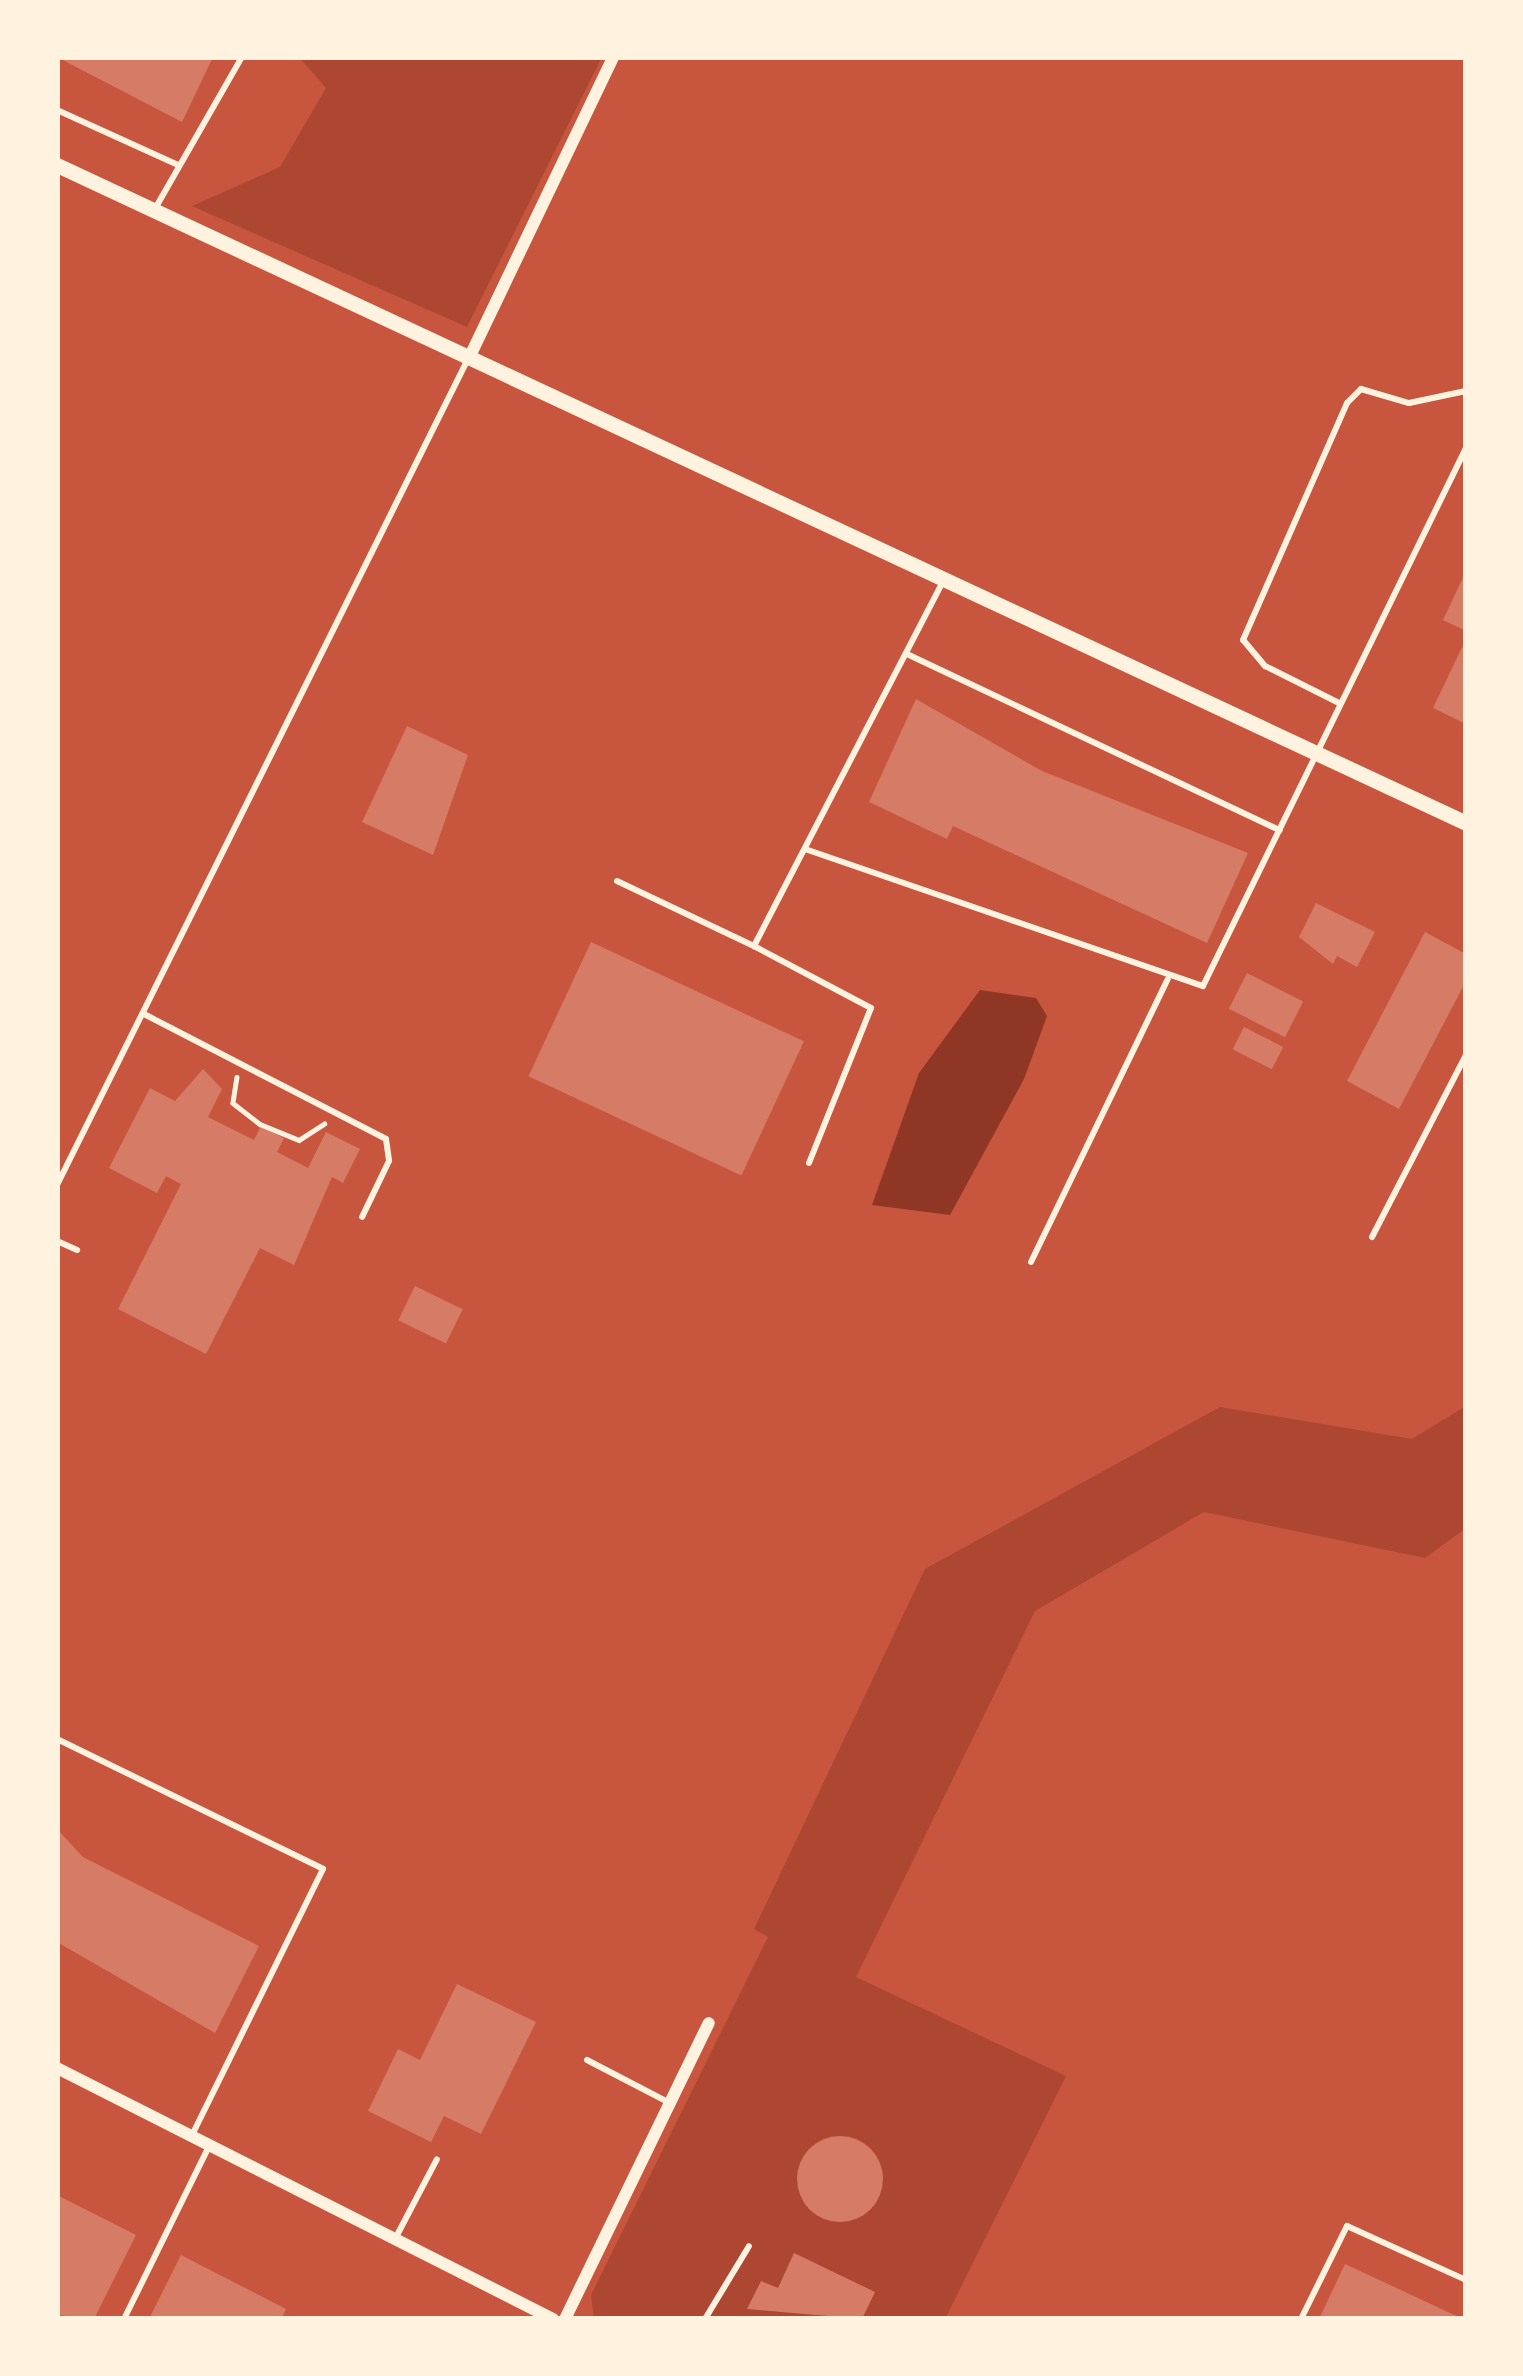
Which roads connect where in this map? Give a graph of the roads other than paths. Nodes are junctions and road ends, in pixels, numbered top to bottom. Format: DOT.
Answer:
graph roads {
  1 [pos="242,57"];
  2 [pos="613,57"];
  3 [pos="57,110"];
  4 [pos="178,165"];
  5 [pos="57,166"];
  6 [pos="155,210"];
  7 [pos="470,356"];
  8 [pos="1466,391"];
  9 [pos="1466,448"];
  10 [pos="944,578"];
  11 [pos="908,655"];
  12 [pos="1339,703"];
  13 [pos="1315,752"];
  14 [pos="1466,823"];
  15 [pos="1280,830"];
  16 [pos="805,849"];
  17 [pos="617,880"];
  18 [pos="754,946"];
  19 [pos="1168,979"];
  20 [pos="144,1014"];
  21 [pos="1466,1055"];
  22 [pos="809,1162"];
  23 [pos="57,1185"];
  24 [pos="362,1217"];
  25 [pos="1372,1238"];
  26 [pos="57,1241"];
  27 [pos="77,1250"];
  28 [pos="1031,1262"];
  29 [pos="57,1739"];
  30 [pos="709,2023"];
  31 [pos="587,2060"];
  32 [pos="57,2068"];
  33 [pos="670,2103"];
  34 [pos="191,2136"];
  35 [pos="210,2145"];
  36 [pos="437,2159"];
  37 [pos="395,2239"];
  38 [pos="749,2246"];
  39 [pos="1466,2280"];
  40 [pos="124,2319"];
  41 [pos="553,2319"];
  42 [pos="565,2319"];
  43 [pos="705,2319"];
  44 [pos="1301,2319"];
  1 -- 4 [label="lane"];
  2 -- 7 [label="street"];
  3 -- 4 [label="lane"];
  4 -- 6 [label="lane"];
  5 -- 6 [label="street"];
  6 -- 7 [label="street"];
  7 -- 10 [label="street"];
  7 -- 20 [label="lane"];
  8 -- 12 [label="lane"];
  9 -- 12 [label="lane"];
  10 -- 11 [label="lane"];
  10 -- 13 [label="street"];
  11 -- 15 [label="lane"];
  11 -- 16 [label="lane"];
  12 -- 13 [label="lane"];
  13 -- 14 [label="street"];
  13 -- 15 [label="lane"];
  15 -- 19 [label="lane"];
  16 -- 18 [label="lane"];
  16 -- 19 [label="lane"];
  17 -- 18 [label="lane"];
  18 -- 22 [label="lane"];
  19 -- 28 [label="lane"];
  20 -- 23 [label="lane"];
  20 -- 24 [label="lane"];
  21 -- 25 [label="lane"];
  26 -- 27 [label="lane"];
  29 -- 34 [label="lane"];
  30 -- 33 [label="street"];
  31 -- 33 [label="lane"];
  32 -- 34 [label="street"];
  33 -- 42 [label="street"];
  34 -- 35 [label="street"];
  35 -- 37 [label="street"];
  35 -- 40 [label="lane"];
  36 -- 37 [label="lane"];
  37 -- 41 [label="street"];
  38 -- 43 [label="lane"];
  39 -- 44 [label="lane"];
}
